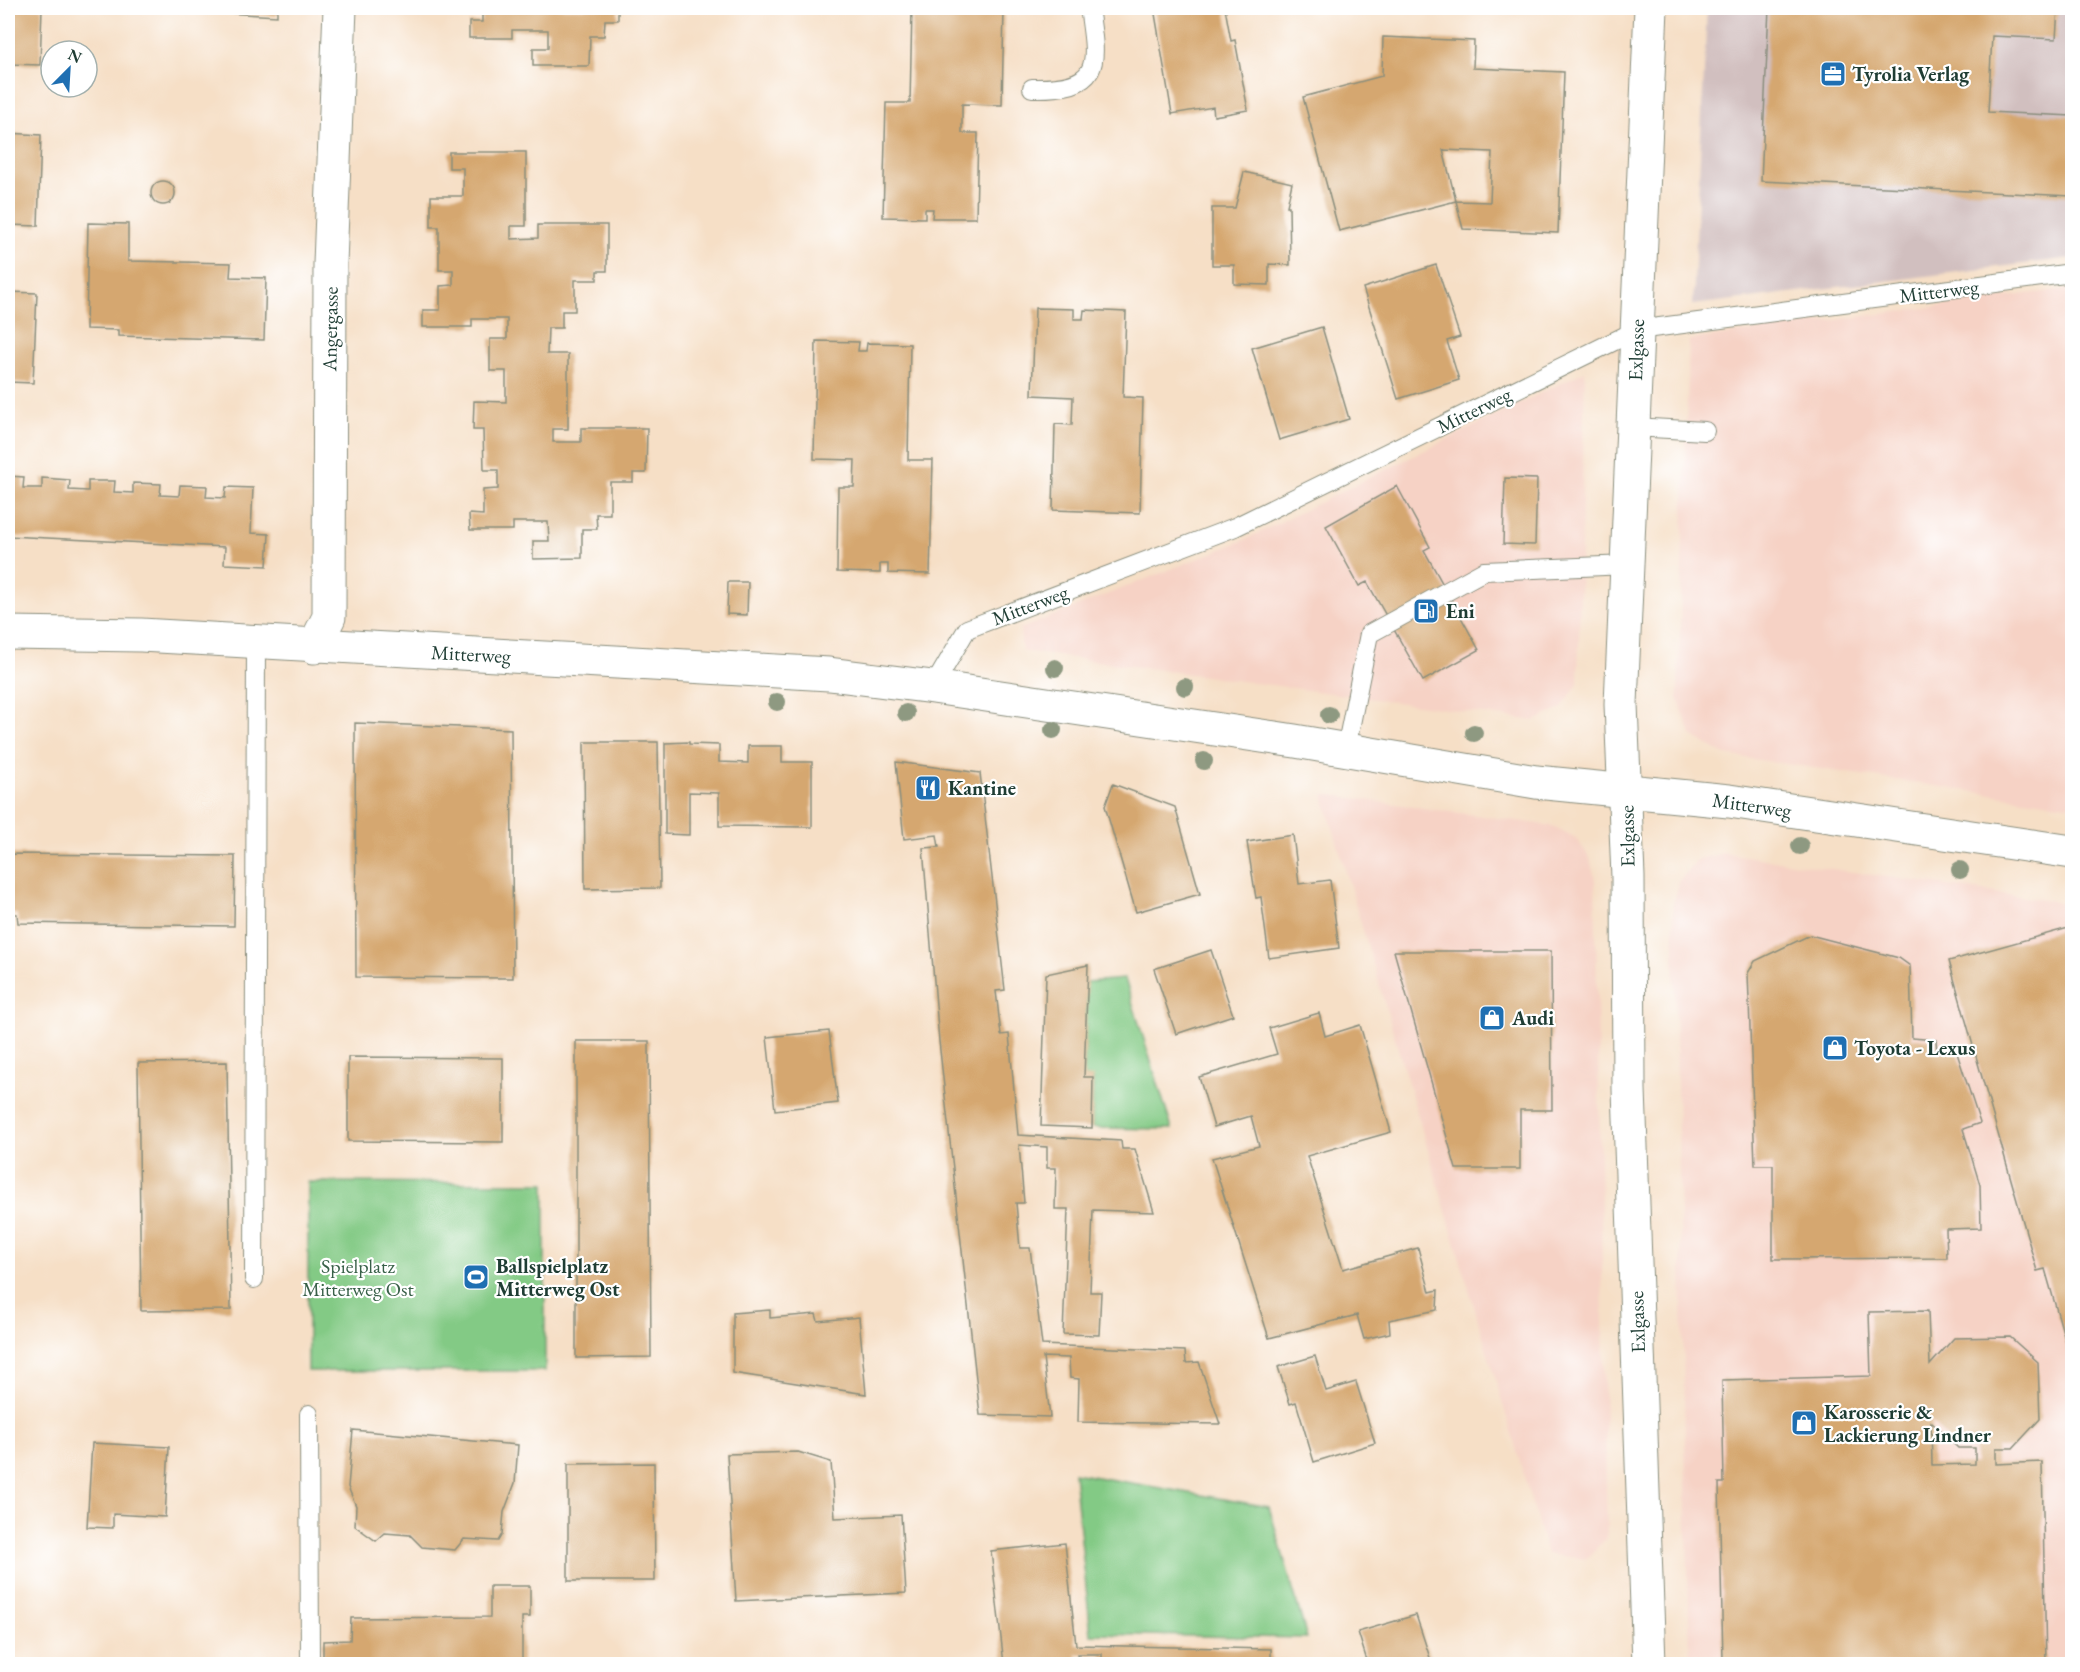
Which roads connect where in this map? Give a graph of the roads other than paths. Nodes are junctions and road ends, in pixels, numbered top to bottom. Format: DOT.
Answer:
graph roads {
  1 [pos="340,8"];
  2 [pos="1089,8"];
  3 [pos="1651,8"];
  4 [pos="1032,88"];
  5 [pos="2073,273"];
  6 [pos="1637,330"];
  7 [pos="1633,427"];
  8 [pos="1705,431"];
  9 [pos="1628,565"];
  10 [pos="8,633"];
  11 [pos="256,642"];
  12 [pos="314,647"];
  13 [pos="933,687"];
  14 [pos="1346,749"];
  15 [pos="1626,790"];
  16 [pos="2073,852"];
  17 [pos="254,1279"];
  18 [pos="309,1414"];
  19 [pos="310,1665"];
  20 [pos="1649,1665"];
  1 -- 12 [label="street, Angergasse"];
  2 -- 4 [label="lane"];
  3 -- 6 [label="street, Exlgasse"];
  5 -- 6 [label="lane, Mitterweg"];
  6 -- 7 [label="street, Exlgasse"];
  6 -- 13 [label="lane, Mitterweg"];
  7 -- 8 [label="lane"];
  7 -- 9 [label="street, Exlgasse"];
  9 -- 14 [label="lane"];
  9 -- 15 [label="street, Exlgasse"];
  10 -- 11 [label="street, Mitterweg"];
  11 -- 12 [label="street, Mitterweg"];
  11 -- 17 [label="lane"];
  12 -- 13 [label="street, Mitterweg"];
  13 -- 14 [label="street, Mitterweg"];
  14 -- 15 [label="street, Mitterweg"];
  15 -- 16 [label="street, Mitterweg"];
  15 -- 20 [label="street, Exlgasse"];
  18 -- 19 [label="lane"];
}
